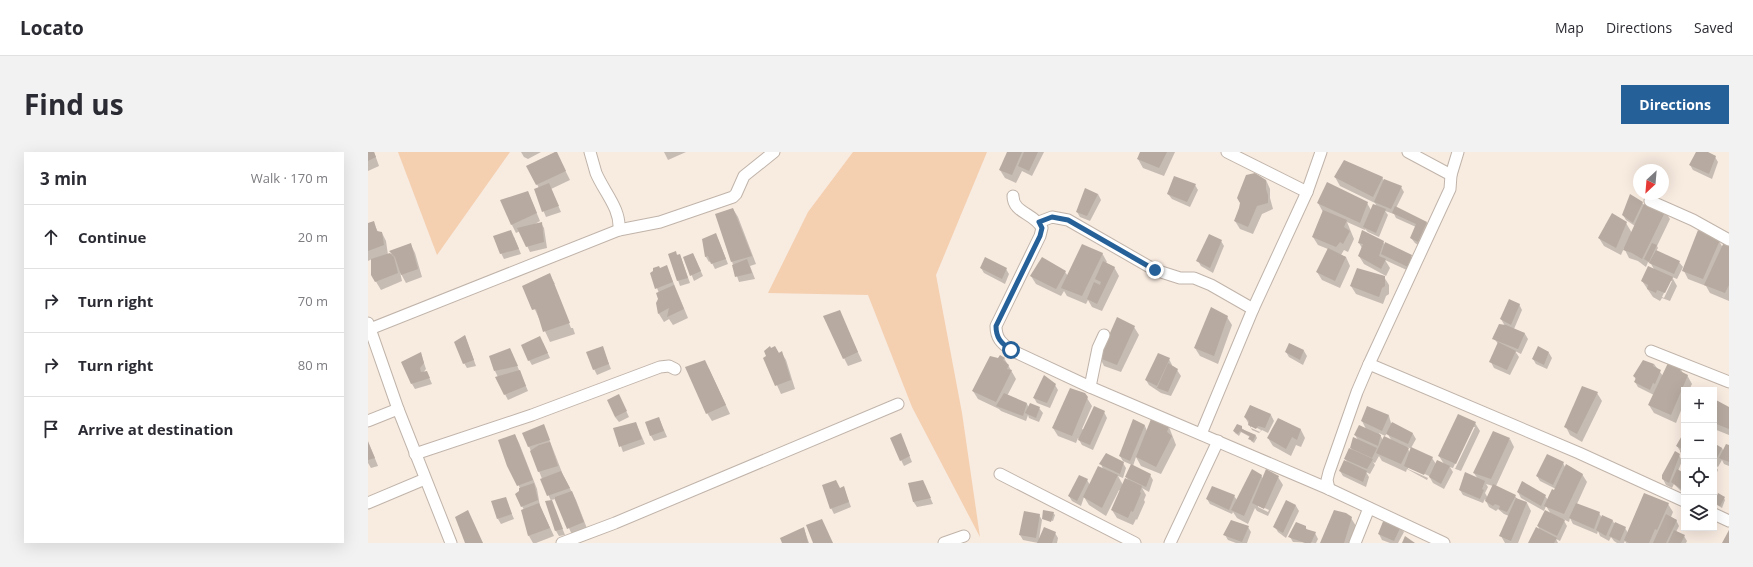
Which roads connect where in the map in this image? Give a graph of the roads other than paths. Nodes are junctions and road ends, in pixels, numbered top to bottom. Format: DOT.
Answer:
graph roads {
  1 [pos="590,152"];
  2 [pos="774,152"];
  3 [pos="1227,152"];
  4 [pos="1322,152"];
  5 [pos="1408,152"];
  6 [pos="1458,152"];
  7 [pos="1451,175"];
  8 [pos="1307,192"];
  9 [pos="1013,196"];
  10 [pos="1650,201"];
  11 [pos="1039,222"];
  12 [pos="619,230"];
  13 [pos="1729,240"];
  14 [pos="1253,309"];
  15 [pos="369,326"];
  16 [pos="1104,335"];
  17 [pos="1651,351"];
  18 [pos="1369,364"];
  19 [pos="674,369"];
  20 [pos="1729,382"];
  21 [pos="1090,387"];
  22 [pos="898,404"];
  23 [pos="398,409"];
  24 [pos="368,421"];
  25 [pos="1201,434"];
  26 [pos="1218,441"];
  27 [pos="415,454"];
  28 [pos="1000,474"];
  29 [pos="425,479"];
  30 [pos="1329,489"];
  31 [pos="1681,500"];
  32 [pos="368,503"];
  33 [pos="1369,508"];
  34 [pos="1717,515"];
  35 [pos="1729,521"];
  36 [pos="964,536"];
  37 [pos="1127,541"];
  38 [pos="450,543"];
  39 [pos="562,543"];
  40 [pos="944,543"];
  41 [pos="1170,543"];
  42 [pos="1355,543"];
  43 [pos="1444,543"];
  1 -- 12 [label="street"];
  2 -- 12 [label="street"];
  3 -- 8 [label="street"];
  4 -- 8 [label="street"];
  5 -- 7 [label="street"];
  6 -- 7 [label="street"];
  7 -- 18 [label="street"];
  8 -- 14 [label="street"];
  9 -- 11 [label="street"];
  10 -- 13 [label="street"];
  11 -- 14 [label="street"];
  11 -- 21 [label="street"];
  12 -- 15 [label="street"];
  14 -- 25 [label="street"];
  15 -- 23 [label="street"];
  16 -- 21 [label="street"];
  17 -- 20 [label="street"];
  18 -- 30 [label="street"];
  18 -- 31 [label="street"];
  19 -- 27 [label="street"];
  21 -- 25 [label="street"];
  22 -- 39 [label="street"];
  23 -- 24 [label="street"];
  23 -- 27 [label="street"];
  25 -- 26 [label="street"];
  26 -- 30 [label="street"];
  26 -- 41 [label="street"];
  27 -- 29 [label="street"];
  28 -- 37 [label="street"];
  29 -- 32 [label="street"];
  29 -- 38 [label="street"];
  30 -- 33 [label="street"];
  33 -- 42 [label="street"];
  33 -- 43 [label="street"];
  34 -- 35 [label="street"];
  36 -- 40 [label="street"];
}
